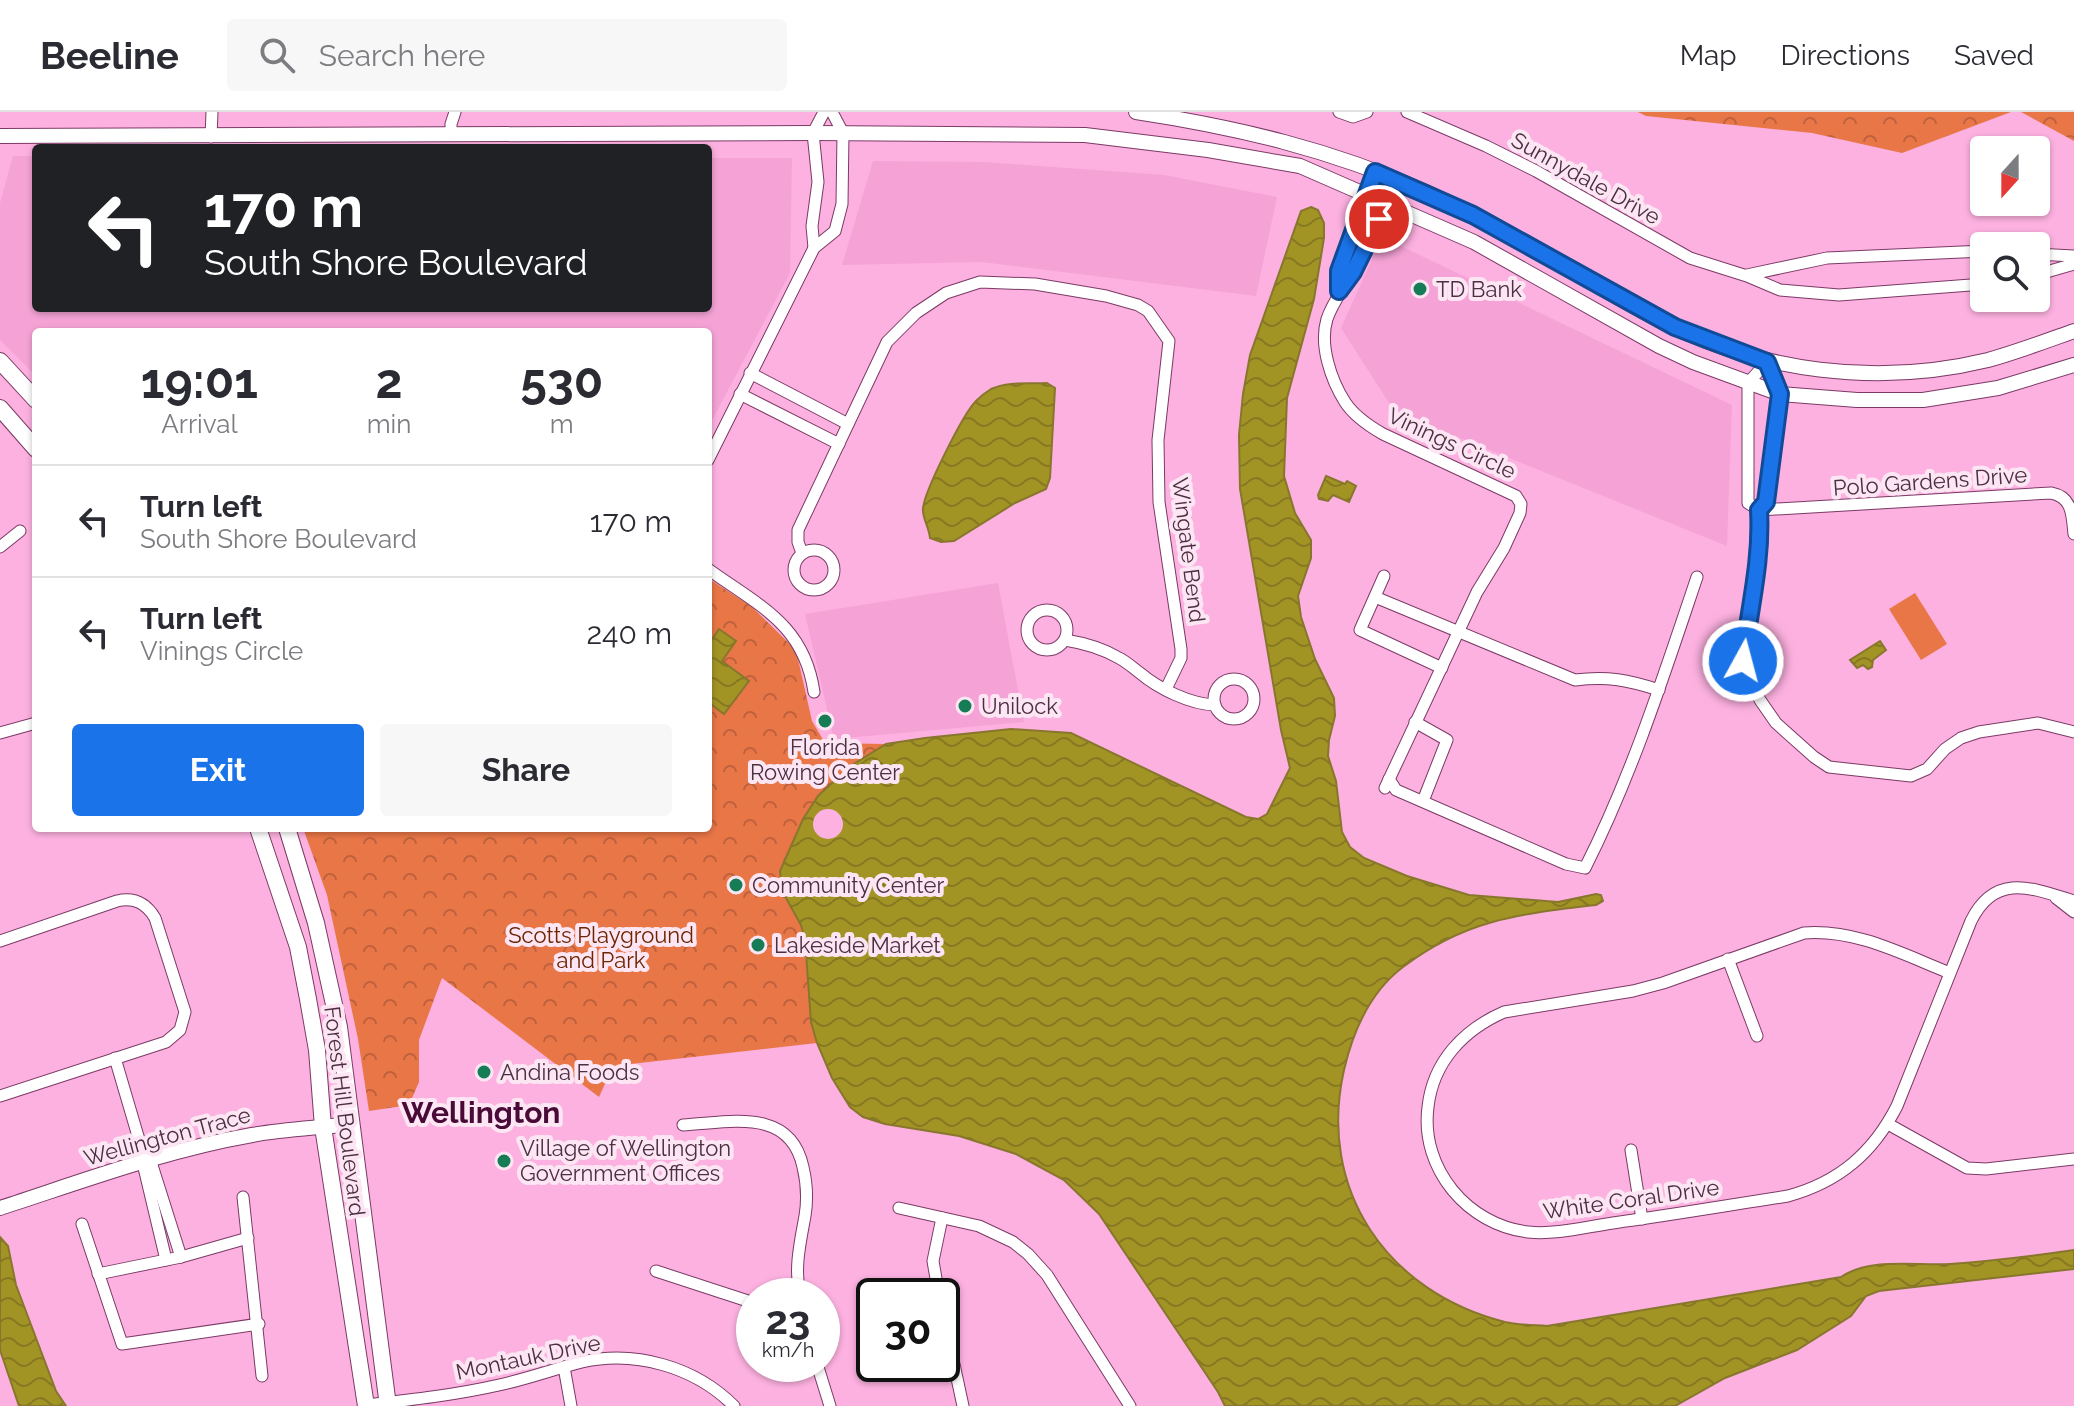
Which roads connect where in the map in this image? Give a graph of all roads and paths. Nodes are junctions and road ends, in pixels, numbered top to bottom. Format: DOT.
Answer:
graph roads {
  1 [pos="212,112"];
  2 [pos="444,112"];
  3 [pos="824,112"];
  4 [pos="832,112"];
  5 [pos="1136,112"];
  6 [pos="1339,112"];
  7 [pos="1367,112"];
  8 [pos="1407,112"];
  9 [pos="452,124"];
  10 [pos="813,133"];
  11 [pos="843,133"];
  12 [pos="0,136"];
  13 [pos="211,137"];
  14 [pos="1375,172"];
  15 [pos="1394,179"];
  16 [pos="1368,195"];
  17 [pos="1386,203"];
  18 [pos="814,248"];
  19 [pos="1970,252"];
  20 [pos="2050,255"];
  21 [pos="2074,256"];
  22 [pos="2074,264"];
  23 [pos="2050,271"];
  24 [pos="1747,276"];
  25 [pos="1970,285"];
  26 [pos="1339,291"];
  27 [pos="2074,331"];
  28 [pos="0,361"];
  29 [pos="1767,362"];
  30 [pos="2074,365"];
  31 [pos="750,373"];
  32 [pos="1748,383"];
  33 [pos="740,394"];
  34 [pos="1780,394"];
  35 [pos="32,396"];
  36 [pos="815,407"];
  37 [pos="0,408"];
  38 [pos="848,424"];
  39 [pos="806,428"];
  40 [pos="32,444"];
  41 [pos="839,444"];
  42 [pos="712,452"];
  43 [pos="1759,510"];
  44 [pos="20,531"];
  45 [pos="2074,534"];
  46 [pos="0,547"];
  47 [pos="802,553"];
  48 [pos="712,572"];
  49 [pos="1384,576"];
  50 [pos="1697,577"];
  51 [pos="1375,597"];
  52 [pos="1459,632"];
  53 [pos="1065,640"];
  54 [pos="1442,668"];
  55 [pos="1166,689"];
  56 [pos="1659,690"];
  57 [pos="814,692"];
  58 [pos="1215,705"];
  59 [pos="1415,722"];
  60 [pos="32,724"];
  61 [pos="2074,732"];
  62 [pos="0,733"];
  63 [pos="1423,801"];
  64 [pos="259,832"];
  65 [pos="288,832"];
  66 [pos="2049,893"];
  67 [pos="2074,901"];
  68 [pos="2074,912"];
  69 [pos="0,941"];
  70 [pos="1728,959"];
  71 [pos="1950,973"];
  72 [pos="1757,1036"];
  73 [pos="115,1058"];
  74 [pos="0,1096"];
  75 [pos="350,1124"];
  76 [pos="1888,1124"];
  77 [pos="683,1125"];
  78 [pos="323,1127"];
  79 [pos="1631,1150"];
  80 [pos="2074,1159"];
  81 [pos="146,1161"];
  82 [pos="243,1197"];
  83 [pos="0,1208"];
  84 [pos="899,1208"];
  85 [pos="942,1218"];
  86 [pos="1642,1219"];
  87 [pos="82,1224"];
  88 [pos="248,1238"];
  89 [pos="181,1257"];
  90 [pos="166,1260"];
  91 [pos="656,1271"];
  92 [pos="98,1274"];
  93 [pos="796,1278"];
  94 [pos="936,1278"];
  95 [pos="736,1297"];
  96 [pos="259,1324"];
  97 [pos="564,1367"];
  98 [pos="262,1376"];
  99 [pos="823,1382"];
  100 [pos="958,1382"];
  101 [pos="388,1404"];
  102 [pos="366,1406"];
  103 [pos="571,1406"];
  104 [pos="734,1406"];
  105 [pos="830,1406"];
  106 [pos="963,1406"];
  107 [pos="1130,1406"];
  1 -- 13 [label="street"];
  2 -- 9 [label="street"];
  3 -- 10 [label="street"];
  4 -- 11 [label="street"];
  5 -- 14 [label="street"];
  6 -- 7 [label="street"];
  8 -- 24 [label="street, Sunnydale Drive"];
  9 -- 10 [label="street"];
  9 -- 13 [label="street"];
  10 -- 11 [label="street"];
  10 -- 18 [label="street"];
  11 -- 16 [label="street"];
  11 -- 18 [label="street"];
  12 -- 13 [label="street"];
  14 -- 15 [label="street"];
  14 -- 16 [label="street, Vinings Circle"];
  15 -- 17 [label="street, Vinings Circle"];
  15 -- 29 [label="street"];
  16 -- 17 [label="street"];
  16 -- 26 [label="street, Vinings Circle"];
  17 -- 26 [label="street, Vinings Circle"];
  17 -- 32 [label="street"];
  18 -- 31 [label="street"];
  19 -- 24 [label="street"];
  20 -- 21 [label="street"];
  22 -- 23 [label="street"];
  24 -- 25 [label="street, Sunnydale Drive"];
  26 -- 52 [label="street, Vinings Circle"];
  27 -- 29 [label="street"];
  28 -- 35 [label="main road"];
  29 -- 32 [label="street"];
  29 -- 34 [label="street"];
  30 -- 34 [label="street"];
  31 -- 33 [label="street"];
  31 -- 36 [label="street"];
  32 -- 34 [label="street"];
  32 -- 43 [label="street"];
  33 -- 39 [label="street"];
  33 -- 42 [label="street"];
  34 -- 43 [label="street"];
  36 -- 38 [label="street"];
  36 -- 39 [label="street"];
  37 -- 40 [label="main road"];
  38 -- 41 [label="street, Wingate Bend"];
  38 -- 55 [label="street, Wingate Bend"];
  39 -- 41 [label="street"];
  41 -- 47 [label="street, Wingate Bend"];
  43 -- 45 [label="street, Polo Gardens Drive"];
  43 -- 61 [label="street"];
  44 -- 46 [label="street"];
  48 -- 57 [label="street"];
  49 -- 51 [label="street"];
  50 -- 56 [label="street, Vinings Circle"];
  51 -- 52 [label="street"];
  51 -- 54 [label="street"];
  52 -- 54 [label="street, Vinings Circle"];
  52 -- 56 [label="street"];
  53 -- 55 [label="street"];
  54 -- 59 [label="street, Vinings Circle"];
  55 -- 58 [label="street"];
  56 -- 63 [label="street, Vinings Circle"];
  59 -- 63 [label="street"];
  59 -- 63 [label="street, Vinings Circle"];
  60 -- 62 [label="street"];
  64 -- 78 [label="main road, Forest Hill Boulevard"];
  65 -- 75 [label="main road, Forest Hill Boulevard"];
  66 -- 67 [label="street, White Coral Drive"];
  66 -- 68 [label="street, White Coral Drive"];
  66 -- 71 [label="street, White Coral Drive"];
  69 -- 73 [label="street"];
  70 -- 71 [label="street, White Coral Drive"];
  70 -- 72 [label="street"];
  70 -- 86 [label="street, White Coral Drive"];
  71 -- 76 [label="street, White Coral Drive"];
  73 -- 74 [label="street"];
  73 -- 81 [label="street"];
  75 -- 78 [label="street, Wellington Trace"];
  75 -- 101 [label="main road, Forest Hill Boulevard"];
  76 -- 80 [label="street"];
  76 -- 86 [label="street, White Coral Drive"];
  77 -- 93 [label="street"];
  78 -- 81 [label="street, Wellington Trace"];
  78 -- 102 [label="main road, Forest Hill Boulevard"];
  79 -- 86 [label="street"];
  81 -- 83 [label="street, Wellington Trace"];
  81 -- 89 [label="street"];
  81 -- 90 [label="street"];
  82 -- 88 [label="street"];
  84 -- 85 [label="street"];
  85 -- 94 [label="street"];
  85 -- 107 [label="street"];
  87 -- 92 [label="street"];
  88 -- 89 [label="street"];
  88 -- 96 [label="street"];
  89 -- 90 [label="street"];
  90 -- 92 [label="street"];
  91 -- 95 [label="street"];
  92 -- 96 [label="street"];
  96 -- 98 [label="street"];
  97 -- 101 [label="street, Montauk Drive"];
  97 -- 103 [label="street"];
  97 -- 104 [label="street, Montauk Drive"];
  99 -- 105 [label="street"];
  100 -- 106 [label="street"];
  101 -- 102 [label="street, Montauk Drive"];
}
